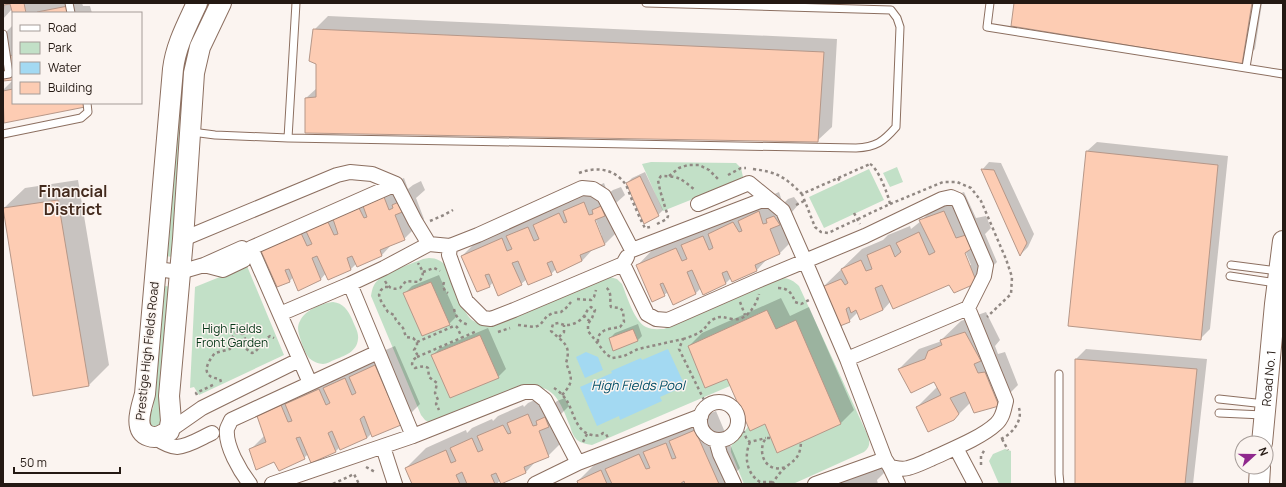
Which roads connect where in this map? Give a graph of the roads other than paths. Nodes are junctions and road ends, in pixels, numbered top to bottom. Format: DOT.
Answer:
graph roads {
  1 [pos="197,3"];
  2 [pos="221,3"];
  3 [pos="296,3"];
  4 [pos="646,3"];
  5 [pos="990,3"];
  6 [pos="1257,3"];
  7 [pos="3,34"];
  8 [pos="1246,67"];
  9 [pos="6,74"];
  10 [pos="1283,74"];
  11 [pos="87,104"];
  12 [pos="190,132"];
  13 [pos="3,134"];
  14 [pos="288,138"];
  15 [pos="396,184"];
  16 [pos="770,201"];
  17 [pos="698,204"];
  18 [pos="183,239"];
  19 [pos="1283,241"];
  20 [pos="429,244"];
  21 [pos="450,246"];
  22 [pos="632,250"];
  23 [pos="243,254"];
  24 [pos="805,261"];
  25 [pos="623,264"];
  26 [pos="1231,265"];
  27 [pos="156,269"];
  28 [pos="180,272"];
  29 [pos="1230,276"];
  30 [pos="1278,277"];
  31 [pos="350,284"];
  32 [pos="968,308"];
  33 [pos="280,314"];
  34 [pos="378,352"];
  35 [pos="846,359"];
  36 [pos="299,360"];
  37 [pos="1059,374"];
  38 [pos="310,383"];
  39 [pos="1219,400"];
  40 [pos="1266,410"];
  41 [pos="704,411"];
  42 [pos="1219,413"];
  43 [pos="212,433"];
  44 [pos="161,434"];
  45 [pos="1263,435"];
  46 [pos="414,436"];
  47 [pos="716,440"];
  48 [pos="383,447"];
  49 [pos="956,448"];
  50 [pos="578,463"];
  51 [pos="887,463"];
  52 [pos="250,484"];
  53 [pos="272,484"];
  54 [pos="395,484"];
  55 [pos="535,484"];
  56 [pos="734,484"];
  57 [pos="815,484"];
  58 [pos="898,484"];
  59 [pos="975,484"];
  60 [pos="1060,484"];
  1 -- 27 [label="street, Prestige High Fields Road"];
  2 -- 12 [label="street, Prestige High Fields Road"];
  3 -- 14 [label="lane"];
  4 -- 14 [label="lane"];
  5 -- 8 [label="lane"];
  6 -- 8 [label="lane"];
  7 -- 9 [label="lane"];
  8 -- 10 [label="lane"];
  11 -- 13 [label="lane"];
  12 -- 14 [label="lane"];
  12 -- 18 [label="street, Prestige High Fields Road"];
  15 -- 18 [label="street"];
  15 -- 20 [label="street"];
  15 -- 33 [label="street"];
  16 -- 17 [label="street"];
  16 -- 22 [label="street"];
  16 -- 24 [label="street"];
  18 -- 28 [label="street, Prestige High Fields Road"];
  19 -- 30 [label="street, Road No. 1"];
  20 -- 21 [label="street"];
  20 -- 31 [label="street"];
  21 -- 22 [label="street"];
  21 -- 25 [label="street"];
  22 -- 25 [label="street"];
  23 -- 28 [label="street"];
  24 -- 25 [label="street"];
  24 -- 32 [label="street"];
  24 -- 35 [label="street"];
  26 -- 30 [label="lane"];
  27 -- 28 [label="street"];
  27 -- 44 [label="street, Prestige High Fields Road"];
  28 -- 44 [label="street, Prestige High Fields Road"];
  29 -- 30 [label="lane"];
  30 -- 40 [label="street, Road No. 1"];
  31 -- 33 [label="street"];
  31 -- 34 [label="street"];
  32 -- 35 [label="street"];
  32 -- 49 [label="street"];
  33 -- 36 [label="street"];
  34 -- 38 [label="street"];
  34 -- 46 [label="street"];
  35 -- 51 [label="street"];
  36 -- 38 [label="street"];
  36 -- 44 [label="street"];
  37 -- 60 [label="lane"];
  38 -- 52 [label="street"];
  39 -- 40 [label="lane"];
  40 -- 42 [label="lane"];
  40 -- 45 [label="street, Road No. 1"];
  41 -- 47 [label="street"];
  41 -- 47 [label="street"];
  41 -- 50 [label="street"];
  43 -- 44 [label="street"];
  46 -- 48 [label="street"];
  46 -- 50 [label="street"];
  47 -- 56 [label="street"];
  48 -- 53 [label="street"];
  48 -- 54 [label="street"];
  49 -- 51 [label="street"];
  49 -- 59 [label="street"];
  50 -- 55 [label="street"];
  51 -- 57 [label="street"];
  51 -- 58 [label="street"];
}
